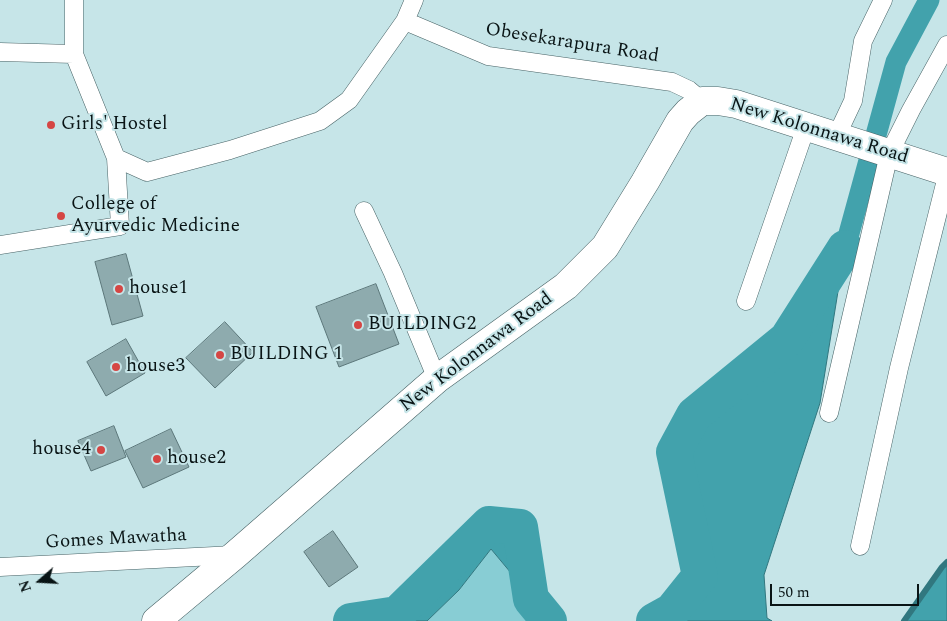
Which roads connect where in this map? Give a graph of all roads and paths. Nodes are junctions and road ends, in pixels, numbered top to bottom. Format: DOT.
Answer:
graph roads {
  1 [pos="74,0"];
  2 [pos="414,0"];
  3 [pos="883,0"];
  4 [pos="405,21"];
  5 [pos="947,45"];
  6 [pos="0,52"];
  7 [pos="74,54"];
  8 [pos="702,101"];
  9 [pos="806,127"];
  10 [pos="839,138"];
  11 [pos="885,152"];
  12 [pos="116,158"];
  13 [pos="947,174"];
  14 [pos="364,211"];
  15 [pos="0,245"];
  16 [pos="746,301"];
  17 [pos="436,379"];
  18 [pos="829,413"];
  19 [pos="860,546"];
  20 [pos="235,555"];
  21 [pos="0,567"];
  22 [pos="156,621"];
  1 -- 7 [label="street"];
  2 -- 4 [label="street"];
  3 -- 10 [label="street"];
  4 -- 8 [label="street, Obesekarapura Road"];
  4 -- 12 [label="street"];
  5 -- 11 [label="street"];
  6 -- 7 [label="street"];
  7 -- 12 [label="street"];
  8 -- 9 [label="main road, New Kolonnawa Road"];
  8 -- 17 [label="main road, New Kolonnawa Road"];
  9 -- 10 [label="main road, New Kolonnawa Road"];
  9 -- 16 [label="street"];
  10 -- 11 [label="main road, New Kolonnawa Road"];
  11 -- 13 [label="main road, New Kolonnawa Road"];
  11 -- 18 [label="street"];
  12 -- 15 [label="street"];
  13 -- 19 [label="street"];
  14 -- 17 [label="street"];
  17 -- 20 [label="main road, New Kolonnawa Road"];
  20 -- 21 [label="street, Gomes Mawatha"];
  20 -- 22 [label="main road, New Kolonnawa Road"];
}
